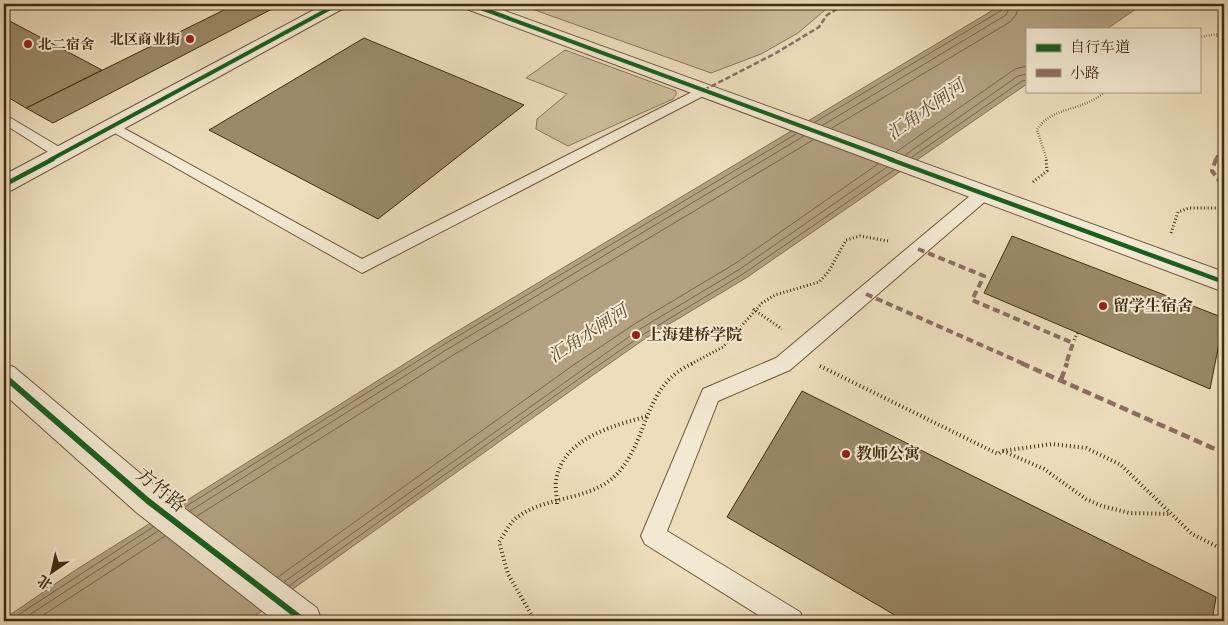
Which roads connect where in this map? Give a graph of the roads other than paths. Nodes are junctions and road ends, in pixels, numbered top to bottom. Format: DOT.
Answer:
graph roads {
  1 [pos="338,4"];
  2 [pos="470,4"];
  3 [pos="704,90"];
  4 [pos="4,118"];
  5 [pos="111,127"];
  6 [pos="61,154"];
  7 [pos="4,185"];
  8 [pos="983,194"];
  9 [pos="1224,282"];
  10 [pos="4,376"];
  11 [pos="304,621"];
  12 [pos="792,621"];
  1 -- 5 [label="street"];
  2 -- 3 [label="street"];
  3 -- 5 [label="lane"];
  3 -- 8 [label="street"];
  4 -- 6 [label="lane"];
  5 -- 6 [label="street"];
  6 -- 7 [label="street"];
  8 -- 9 [label="street"];
  8 -- 12 [label="lane"];
  10 -- 11 [label="street, 方竹路"];
}
